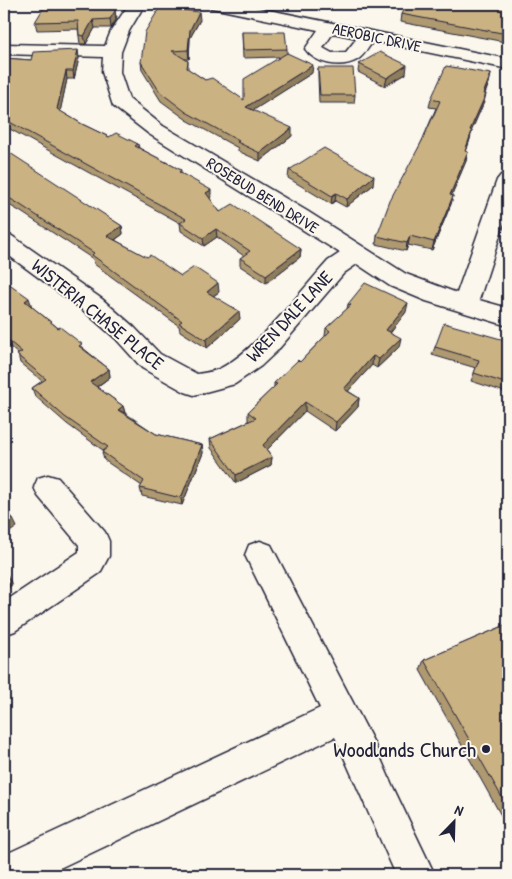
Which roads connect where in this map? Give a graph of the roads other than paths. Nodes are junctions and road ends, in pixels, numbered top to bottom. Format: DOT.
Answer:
graph roads {
  1 [pos="137,4"];
  2 [pos="217,4"];
  3 [pos="330,27"];
  4 [pos="369,35"];
  5 [pos="4,49"];
  6 [pos="112,52"];
  7 [pos="508,64"];
  8 [pos="508,180"];
  9 [pos="4,241"];
  10 [pos="355,254"];
  11 [pos="464,305"];
  12 [pos="508,317"];
  13 [pos="194,385"];
  14 [pos="48,487"];
  15 [pos="260,554"];
  16 [pos="4,620"];
  17 [pos="342,716"];
  18 [pos="4,875"];
  19 [pos="416,875"];
  1 -- 6 [label="street, ROSEBUD BEND DRIVE"];
  2 -- 3 [label="street, AEROBIC DRIVE"];
  3 -- 4 [label="street, AEROBIC DRIVE"];
  3 -- 4 [label="street"];
  4 -- 7 [label="street, AEROBIC DRIVE"];
  5 -- 6 [label="street"];
  6 -- 10 [label="street, ROSEBUD BEND DRIVE"];
  8 -- 11 [label="street"];
  9 -- 13 [label="street, WISTERIA CHASE PLACE"];
  10 -- 11 [label="street, ROSEBUD BEND DRIVE"];
  10 -- 13 [label="street, WREN DALE LANE"];
  11 -- 12 [label="street, ROSEBUD BEND DRIVE"];
  14 -- 16 [label="street"];
  15 -- 17 [label="street"];
  17 -- 18 [label="street"];
  17 -- 19 [label="street"];
}
